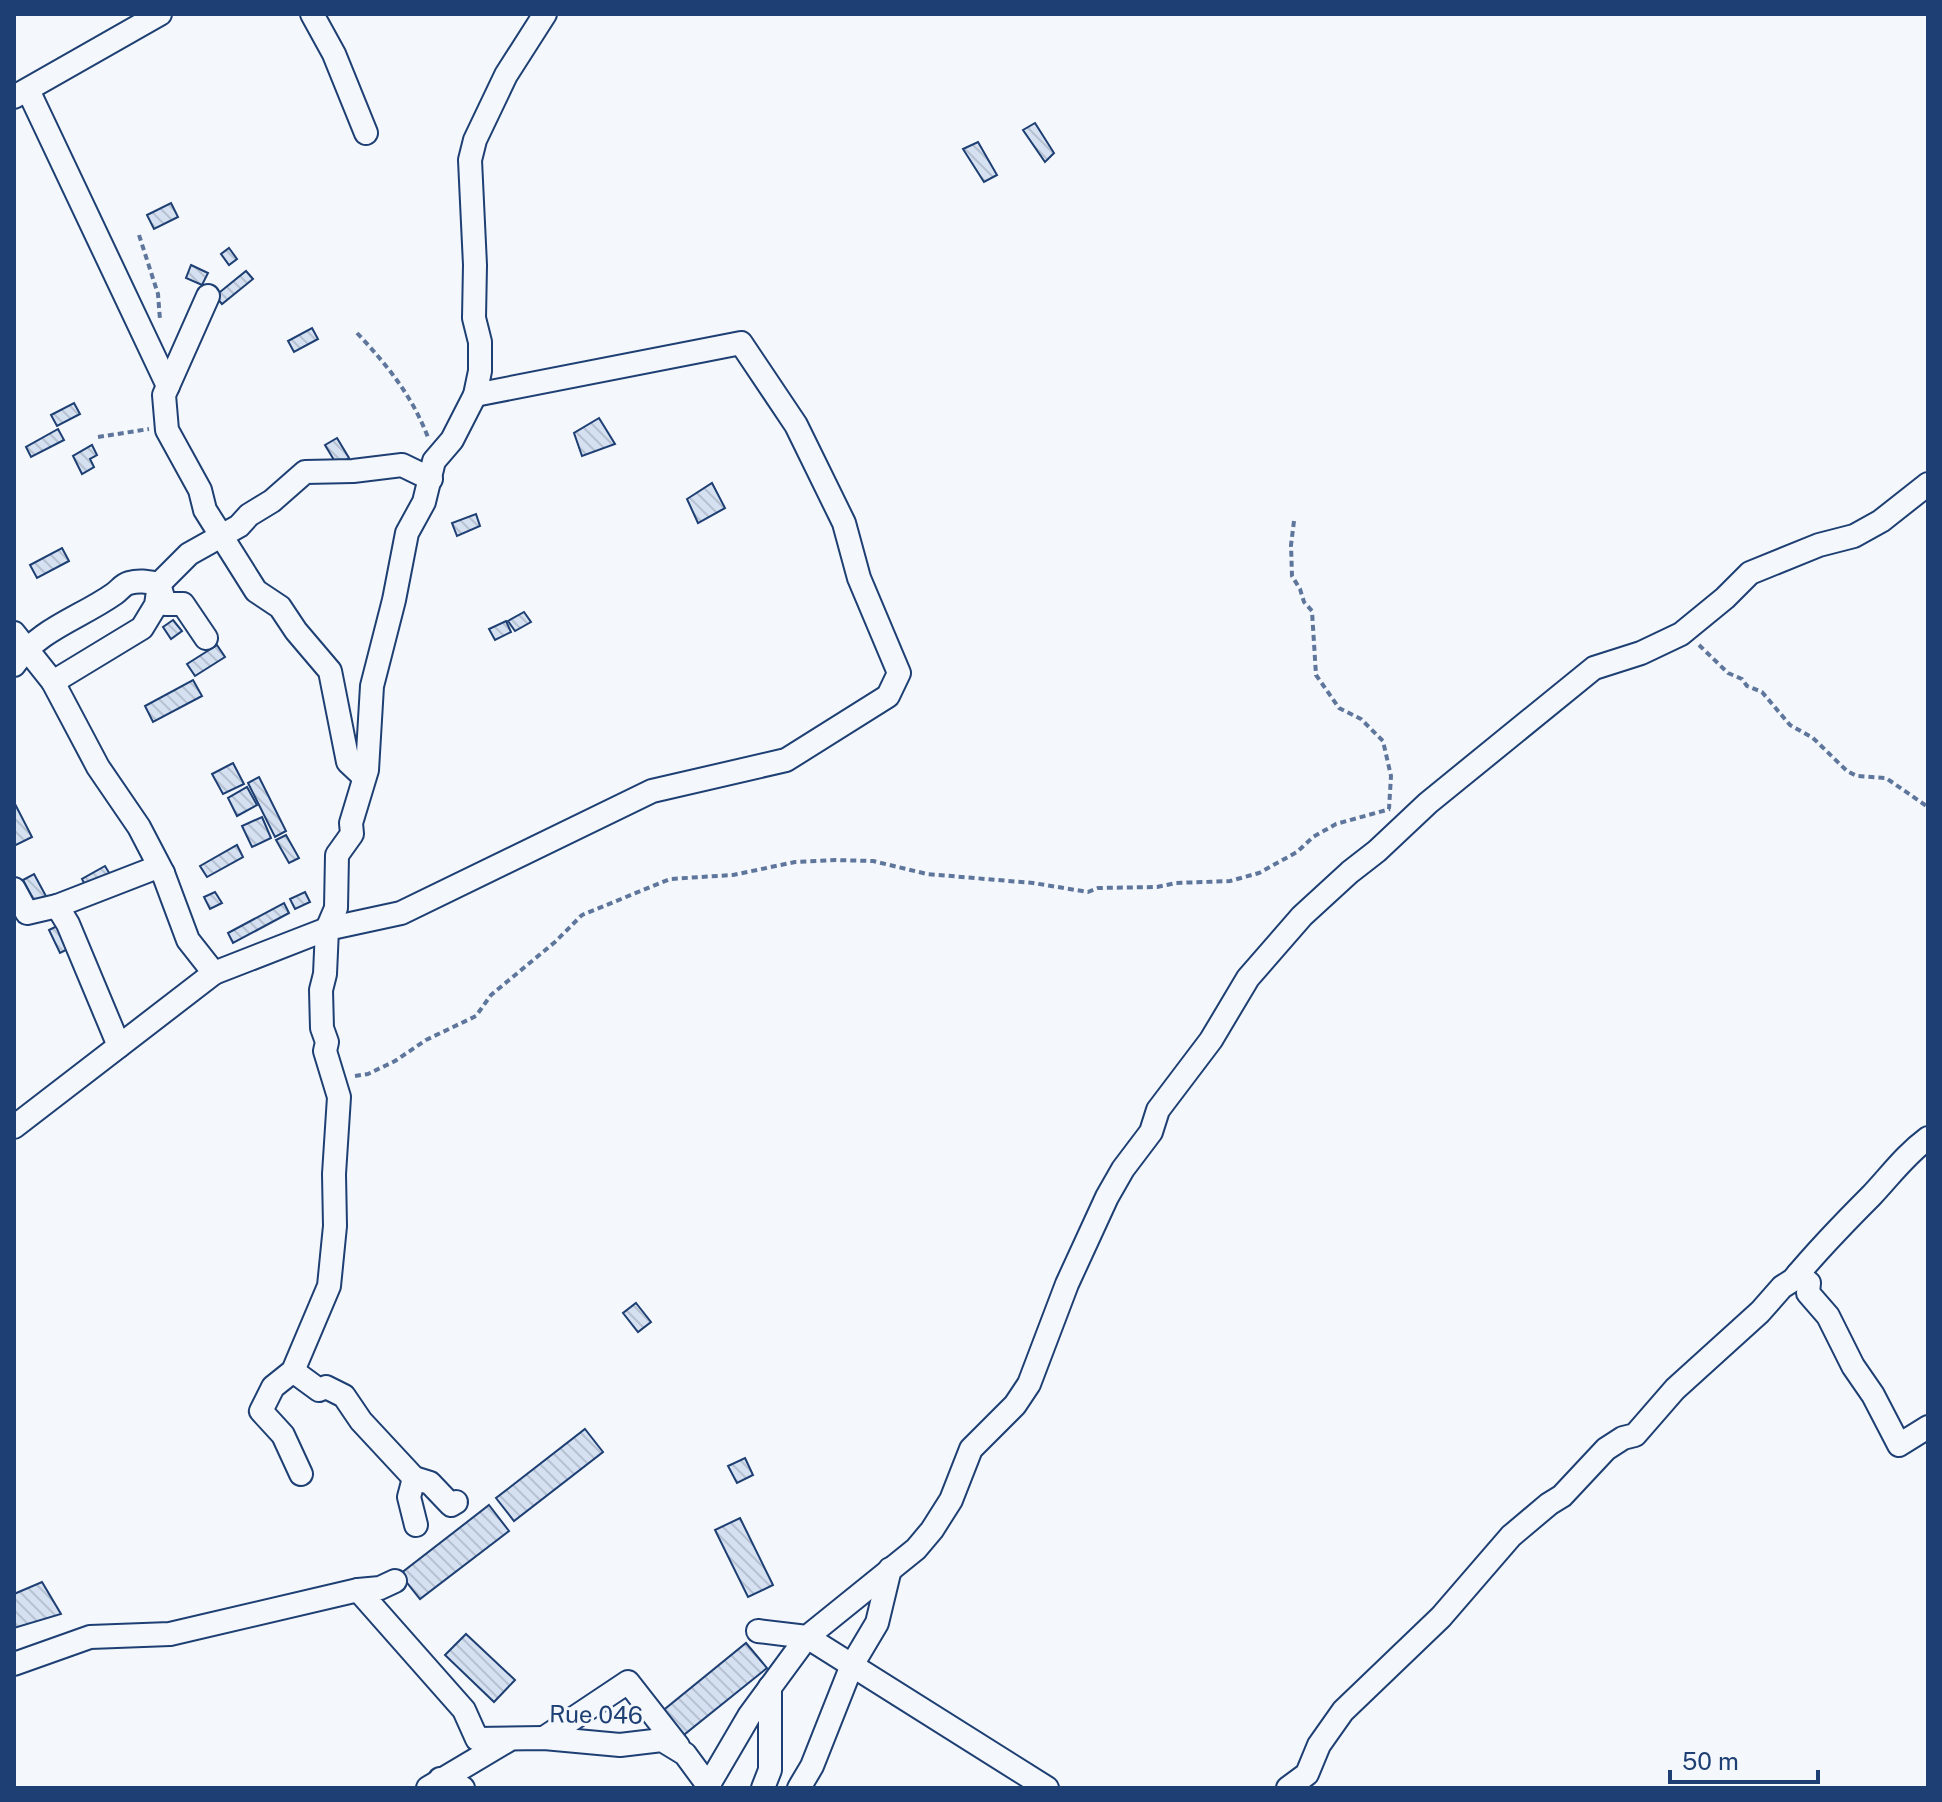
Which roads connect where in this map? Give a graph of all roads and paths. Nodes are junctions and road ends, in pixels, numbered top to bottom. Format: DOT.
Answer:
graph roads {
  1 [pos="160,14"];
  2 [pos="312,14"];
  3 [pos="545,14"];
  4 [pos="21,93"];
  5 [pos="366,133"];
  6 [pos="208,296"];
  7 [pos="357,333"];
  8 [pos="168,386"];
  9 [pos="475,395"];
  10 [pos="167,430"];
  11 [pos="98,437"];
  12 [pos="433,470"];
  13 [pos="1928,484"];
  14 [pos="1294,521"];
  15 [pos="212,542"];
  16 [pos="159,584"];
  17 [pos="1681,634"];
  18 [pos="206,638"];
  19 [pos="21,655"];
  20 [pos="53,682"];
  21 [pos="364,777"];
  22 [pos="1428,803"];
  23 [pos="1928,807"];
  24 [pos="1389,809"];
  25 [pos="163,873"];
  26 [pos="14,889"];
  27 [pos="57,906"];
  28 [pos="327,929"];
  29 [pos="214,973"];
  30 [pos="119,1046"];
  31 [pos="336,1082"];
  32 [pos="14,1127"];
  33 [pos="1928,1138"];
  34 [pos="1798,1274"];
  35 [pos="293,1371"];
  36 [pos="1928,1427"];
  37 [pos="301,1474"];
  38 [pos="414,1478"];
  39 [pos="456,1502"];
  40 [pos="416,1525"];
  41 [pos="890,1569"];
  42 [pos="758,1631"];
  43 [pos="807,1637"];
  44 [pos="14,1664"];
  45 [pos="852,1665"];
  46 [pos="770,1687"];
  47 [pos="544,1738"];
  48 [pos="508,1740"];
  49 [pos="685,1754"];
  50 [pos="1311,1781"];
  51 [pos="434,1784"];
  52 [pos="709,1787"];
  53 [pos="463,1788"];
  54 [pos="763,1788"];
  55 [pos="799,1788"];
  56 [pos="1047,1788"];
  57 [pos="1288,1788"];
  1 -- 4 [label="street"];
  2 -- 5 [label="street"];
  3 -- 9 [label="street"];
  4 -- 8 [label="street"];
  6 -- 8 [label="street"];
  7 -- 12 [label="path"];
  8 -- 10 [label="street"];
  9 -- 12 [label="street"];
  9 -- 28 [label="street"];
  10 -- 11 [label="path"];
  10 -- 15 [label="street"];
  12 -- 15 [label="street"];
  12 -- 21 [label="street"];
  13 -- 17 [label="street"];
  14 -- 24 [label="path"];
  15 -- 16 [label="street"];
  15 -- 21 [label="street"];
  16 -- 18 [label="street"];
  16 -- 19 [label="street"];
  16 -- 20 [label="street"];
  17 -- 22 [label="street"];
  17 -- 23 [label="path"];
  19 -- 20 [label="street"];
  20 -- 25 [label="street"];
  21 -- 28 [label="street"];
  22 -- 24 [label="path"];
  22 -- 41 [label="street"];
  24 -- 31 [label="path"];
  25 -- 27 [label="street"];
  25 -- 29 [label="street"];
  26 -- 27 [label="street"];
  27 -- 30 [label="street"];
  28 -- 29 [label="street"];
  28 -- 31 [label="street"];
  29 -- 30 [label="street"];
  30 -- 32 [label="street"];
  31 -- 35 [label="street"];
  33 -- 34 [label="street"];
  34 -- 36 [label="street"];
  34 -- 50 [label="street"];
  35 -- 37 [label="street"];
  35 -- 38 [label="street"];
  38 -- 39 [label="street"];
  38 -- 40 [label="street"];
  41 -- 43 [label="street"];
  41 -- 45 [label="street"];
  42 -- 43 [label="street"];
  43 -- 45 [label="street"];
  43 -- 46 [label="street"];
  44 -- 48 [label="street"];
  45 -- 55 [label="street"];
  45 -- 56 [label="street"];
  46 -- 52 [label="street"];
  46 -- 54 [label="street"];
  47 -- 48 [label="street, Rue 046"];
  47 -- 49 [label="street, Rue 046"];
  47 -- 49 [label="street"];
  48 -- 51 [label="street"];
  49 -- 52 [label="street"];
  50 -- 57 [label="street"];
  51 -- 53 [label="street"];
}
